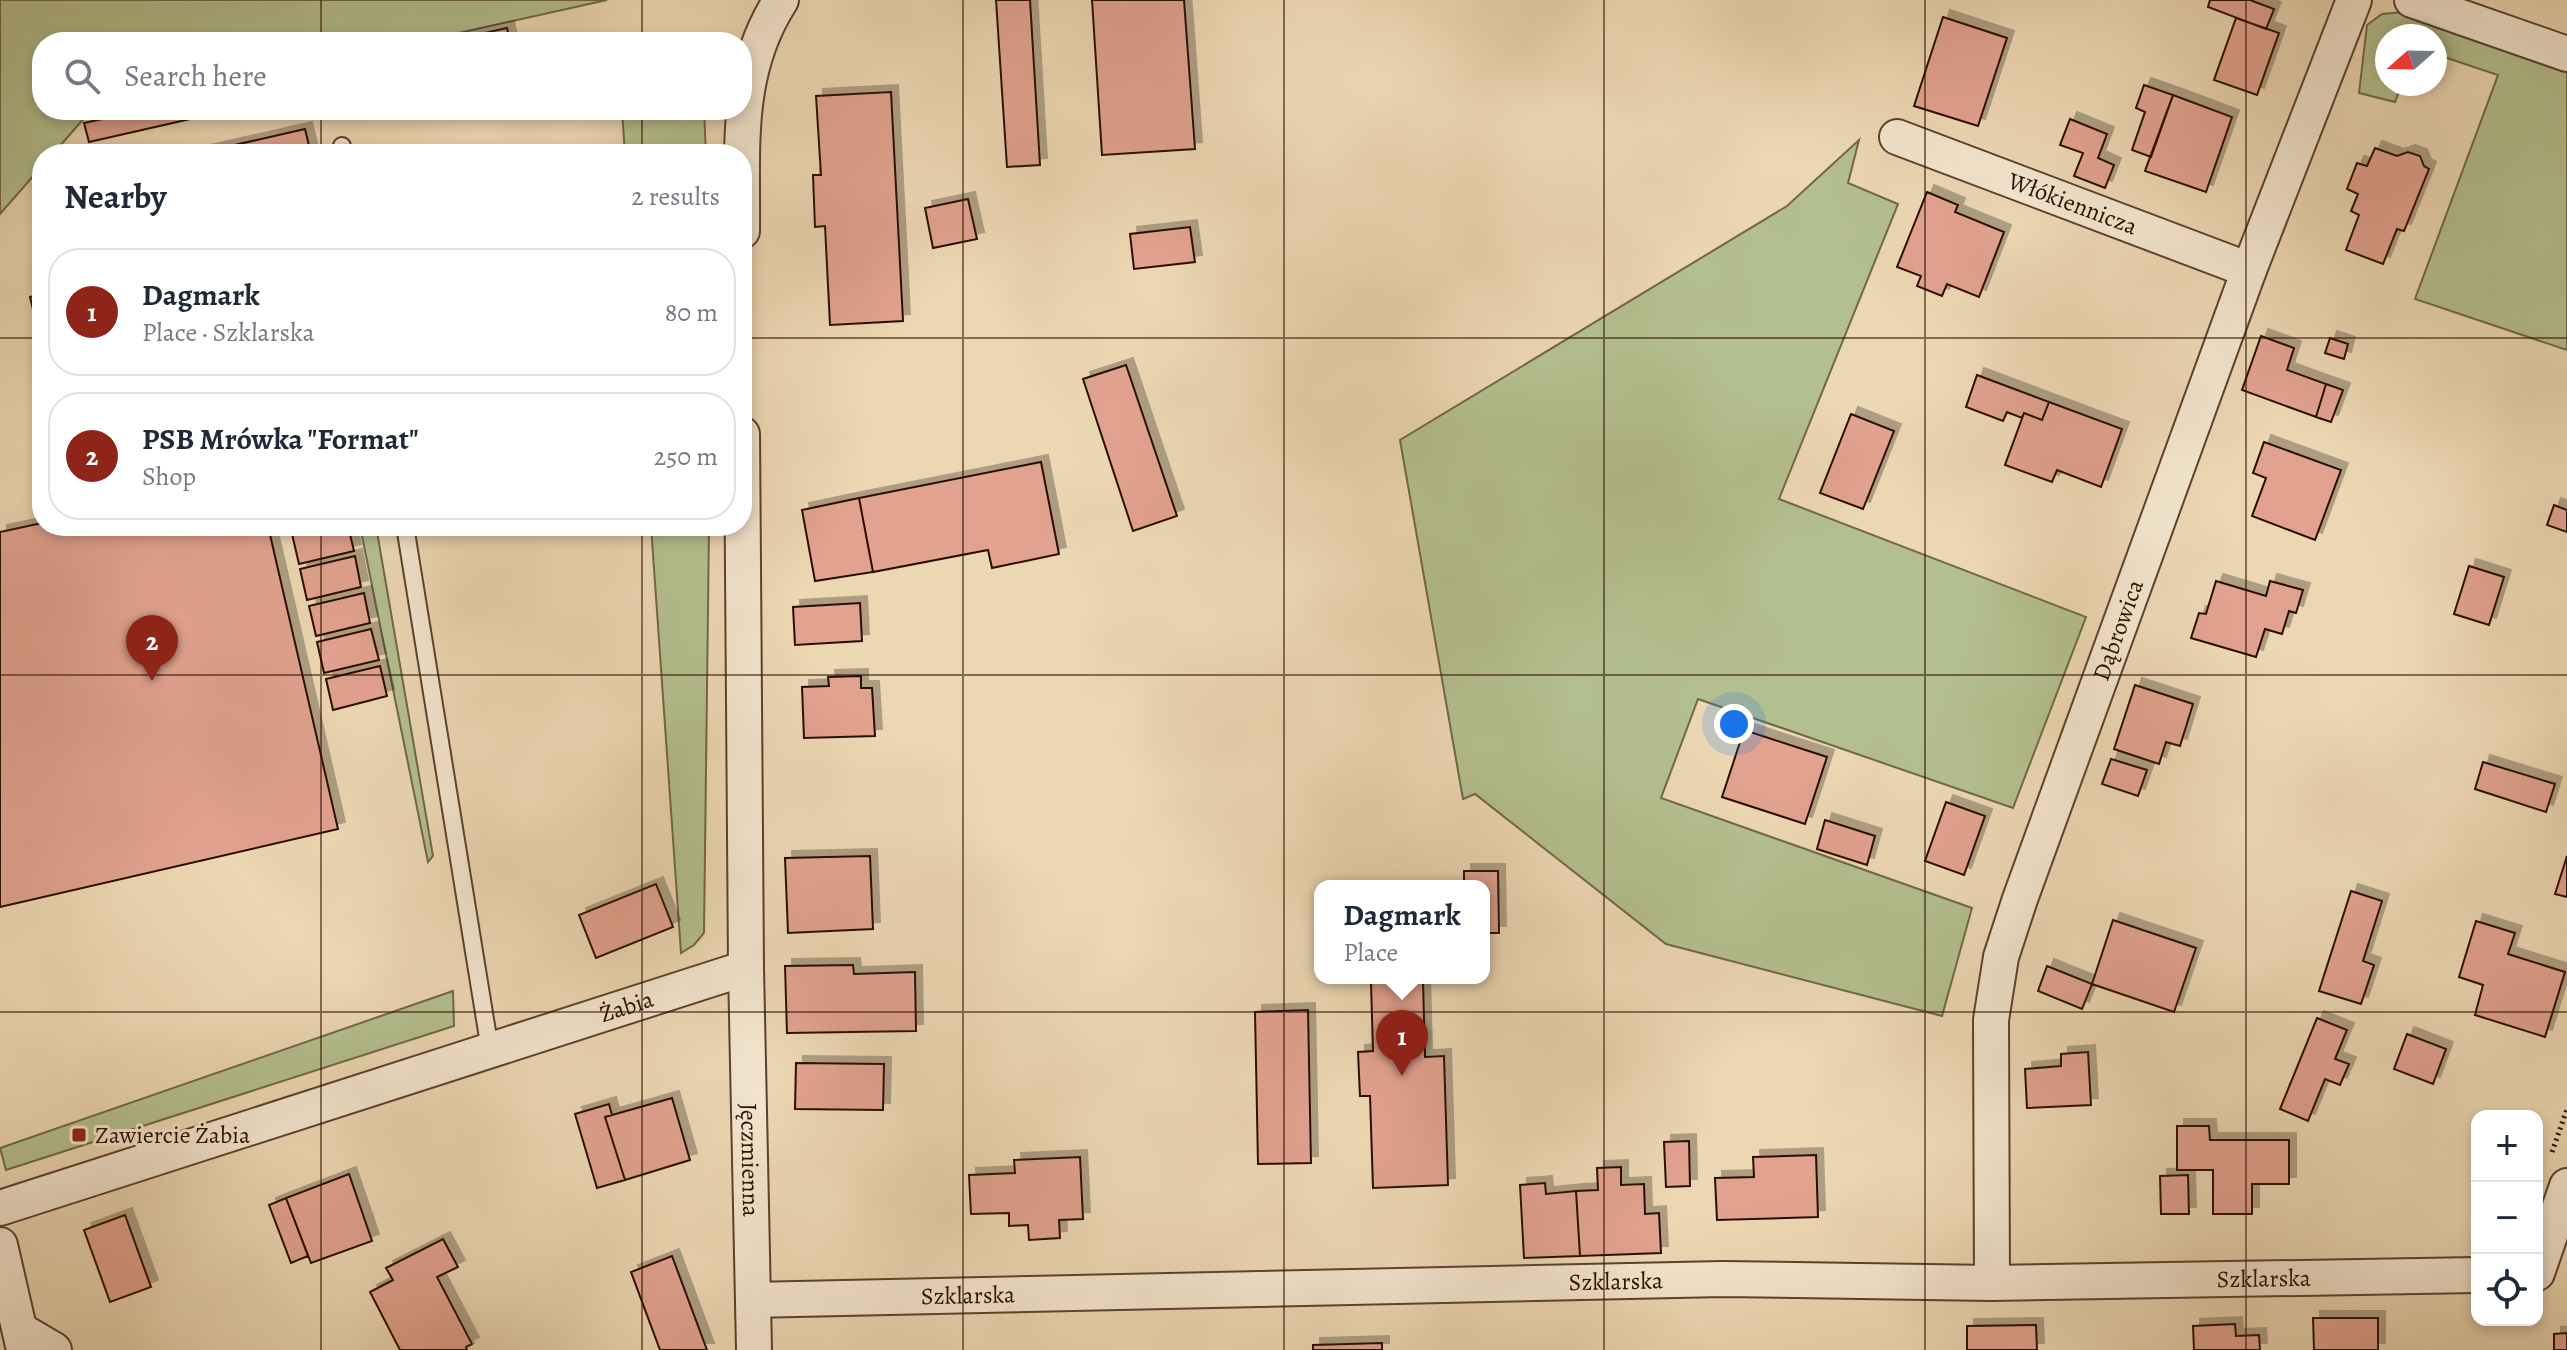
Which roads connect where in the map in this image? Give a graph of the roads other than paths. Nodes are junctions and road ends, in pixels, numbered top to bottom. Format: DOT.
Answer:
graph roads {
  1 [pos="781,0"];
  2 [pos="2354,0"];
  3 [pos="2412,0"];
  4 [pos="2567,54"];
  5 [pos="752,62"];
  6 [pos="744,120"];
  7 [pos="1897,137"];
  8 [pos="743,144"];
  9 [pos="2249,270"];
  10 [pos="407,536"];
  11 [pos="743,536"];
  12 [pos="746,968"];
  13 [pos="490,1050"];
  14 [pos="2567,1186"];
  15 [pos="0,1208"];
  16 [pos="0,1245"];
  17 [pos="2543,1256"];
  18 [pos="2543,1273"];
  19 [pos="2567,1273"];
  20 [pos="2471,1275"];
  21 [pos="1992,1283"];
  22 [pos="754,1300"];
  23 [pos="22,1340"];
  24 [pos="54,1350"];
  25 [pos="754,1350"];
  1 -- 5 [label="street"];
  2 -- 9 [label="street, Dąbrowica"];
  3 -- 4 [label="street"];
  6 -- 8 [label="street"];
  7 -- 9 [label="street, Włókiennicza"];
  9 -- 21 [label="street, Dąbrowica"];
  10 -- 13 [label="lane"];
  11 -- 12 [label="street"];
  12 -- 13 [label="street, Żabia"];
  12 -- 22 [label="street, Jęczmienna"];
  13 -- 15 [label="street, Żabia"];
  14 -- 17 [label="street"];
  16 -- 23 [label="street"];
  18 -- 19 [label="street"];
  20 -- 21 [label="street, Szklarska"];
  21 -- 22 [label="street, Szklarska"];
  22 -- 25 [label="street, Jęczmienna"];
  23 -- 24 [label="street"];
}
